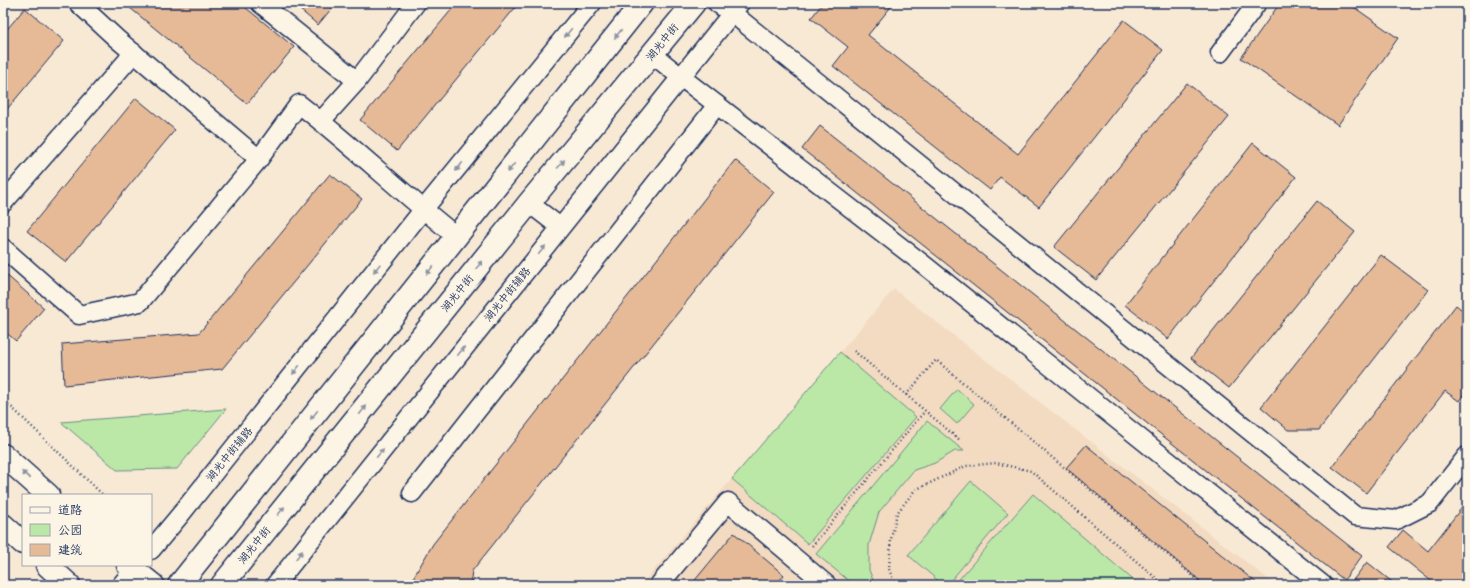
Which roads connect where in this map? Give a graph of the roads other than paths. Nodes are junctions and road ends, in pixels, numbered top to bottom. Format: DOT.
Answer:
graph roads {
  1 [pos="78,3"];
  2 [pos="260,3"];
  3 [pos="416,3"];
  4 [pos="592,3"];
  5 [pos="642,3"];
  6 [pos="694,3"];
  7 [pos="717,3"];
  8 [pos="1257,3"];
  9 [pos="736,8"];
  10 [pos="1220,53"];
  11 [pos="134,54"];
  12 [pos="652,54"];
  13 [pos="681,77"];
  14 [pos="357,81"];
  15 [pos="717,105"];
  16 [pos="321,121"];
  17 [pos="259,159"];
  18 [pos="3,203"];
  19 [pos="529,203"];
  20 [pos="423,210"];
  21 [pos="560,227"];
  22 [pos="457,237"];
  23 [pos="3,248"];
  24 [pos="3,455"];
  25 [pos="1467,456"];
  26 [pos="412,493"];
  27 [pos="47,494"];
  28 [pos="3,525"];
  29 [pos="22,542"];
  30 [pos="152,549"];
  31 [pos="48,566"];
  32 [pos="130,571"];
  33 [pos="69,585"];
  34 [pos="153,585"];
  35 [pos="179,585"];
  36 [pos="222,585"];
  37 [pos="275,585"];
  38 [pos="659,585"];
  39 [pos="828,585"];
  40 [pos="1323,585"];
  1 -- 11 [label="street"];
  2 -- 14 [label="street"];
  3 -- 14 [label="street"];
  4 -- 20 [label="street, 湖光中街辅路, one-way"];
  5 -- 22 [label="main road, one-way"];
  6 -- 12 [label="main road, 湖光中街"];
  7 -- 9 [label="street"];
  8 -- 10 [label="street"];
  9 -- 13 [label="street, 湖光中街辅路"];
  9 -- 25 [label="street"];
  11 -- 17 [label="street"];
  11 -- 18 [label="street"];
  12 -- 13 [label="street"];
  19 -- 12 [label="main road, 湖光中街, one-way"];
  13 -- 15 [label="street"];
  13 -- 21 [label="street, 湖光中街辅路"];
  14 -- 16 [label="street"];
  15 -- 26 [label="street"];
  15 -- 40 [label="street"];
  16 -- 17 [label="street"];
  16 -- 20 [label="street"];
  17 -- 23 [label="street"];
  19 -- 21 [label="street"];
  36 -- 19 [label="main road, 湖光中街, one-way"];
  20 -- 22 [label="street"];
  20 -- 30 [label="street, 湖光中街辅路, one-way"];
  37 -- 21 [label="street, 湖光中街辅路, one-way"];
  22 -- 35 [label="main road, one-way"];
  27 -- 24 [label="main road, one-way"];
  28 -- 29 [label="main road"];
  31 -- 33 [label="main road"];
  32 -- 34 [label="main road"];
  38 -- 39 [label="street"];
}
